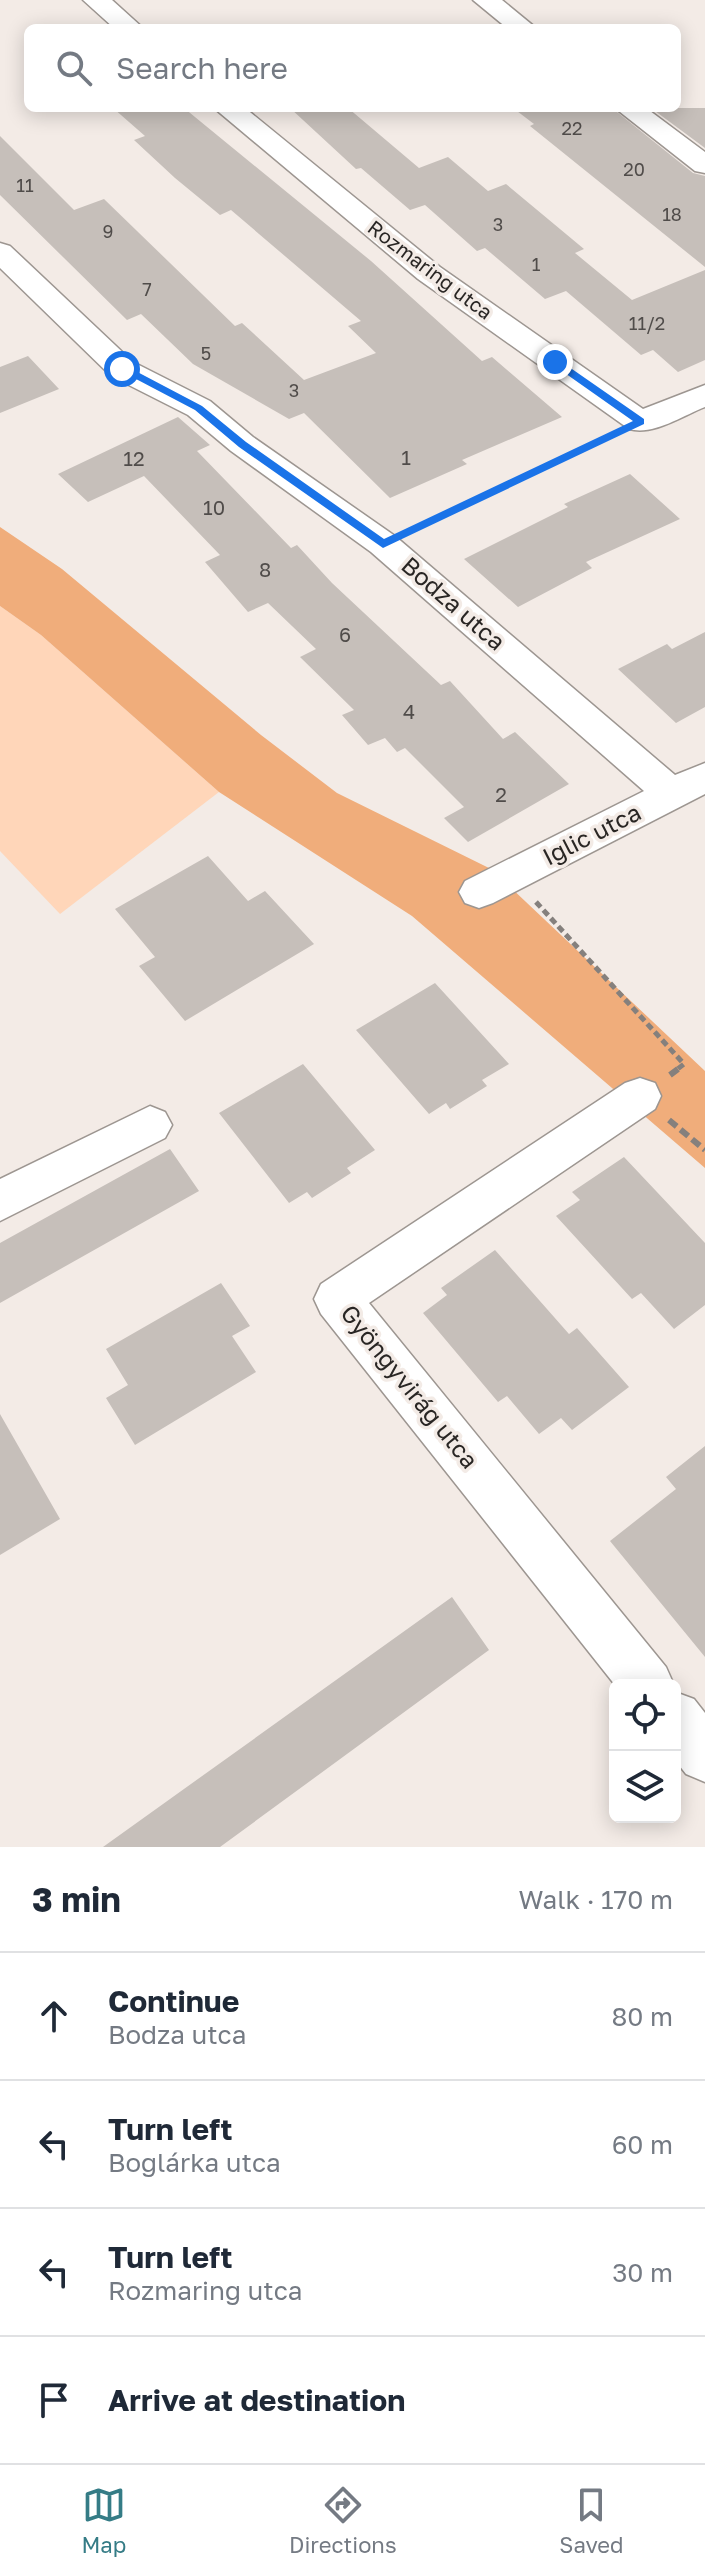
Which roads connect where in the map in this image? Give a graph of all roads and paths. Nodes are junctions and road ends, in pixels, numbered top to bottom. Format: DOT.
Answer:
graph roads {
  1 [pos="96,0"];
  2 [pos="486,0"];
  3 [pos="125,24"];
  4 [pos="518,24"];
  5 [pos="233,112"];
  6 [pos="634,112"];
  7 [pos="705,165"];
  8 [pos="0,252"];
  9 [pos="705,395"];
  10 [pos="640,422"];
  11 [pos="383,544"];
  12 [pos="688,786"];
  13 [pos="495,884"];
  14 [pos="640,1096"];
  15 [pos="150,1125"];
  16 [pos="0,1201"];
  17 [pos="643,1679"];
  18 [pos="681,1725"];
  19 [pos="705,1755"];
  1 -- 3 [label="street"];
  2 -- 4 [label="street"];
  5 -- 10 [label="street, Rozmaring utca"];
  6 -- 7 [label="street"];
  8 -- 11 [label="street, Bodza utca"];
  9 -- 10 [label="street"];
  10 -- 11 [label="path"];
  11 -- 12 [label="street, Bodza utca"];
  12 -- 13 [label="street, Iglic utca"];
  13 -- 14 [label="path"];
  14 -- 17 [label="street, Gyöngyvirág utca"];
  15 -- 16 [label="street"];
  18 -- 19 [label="street"];
}
